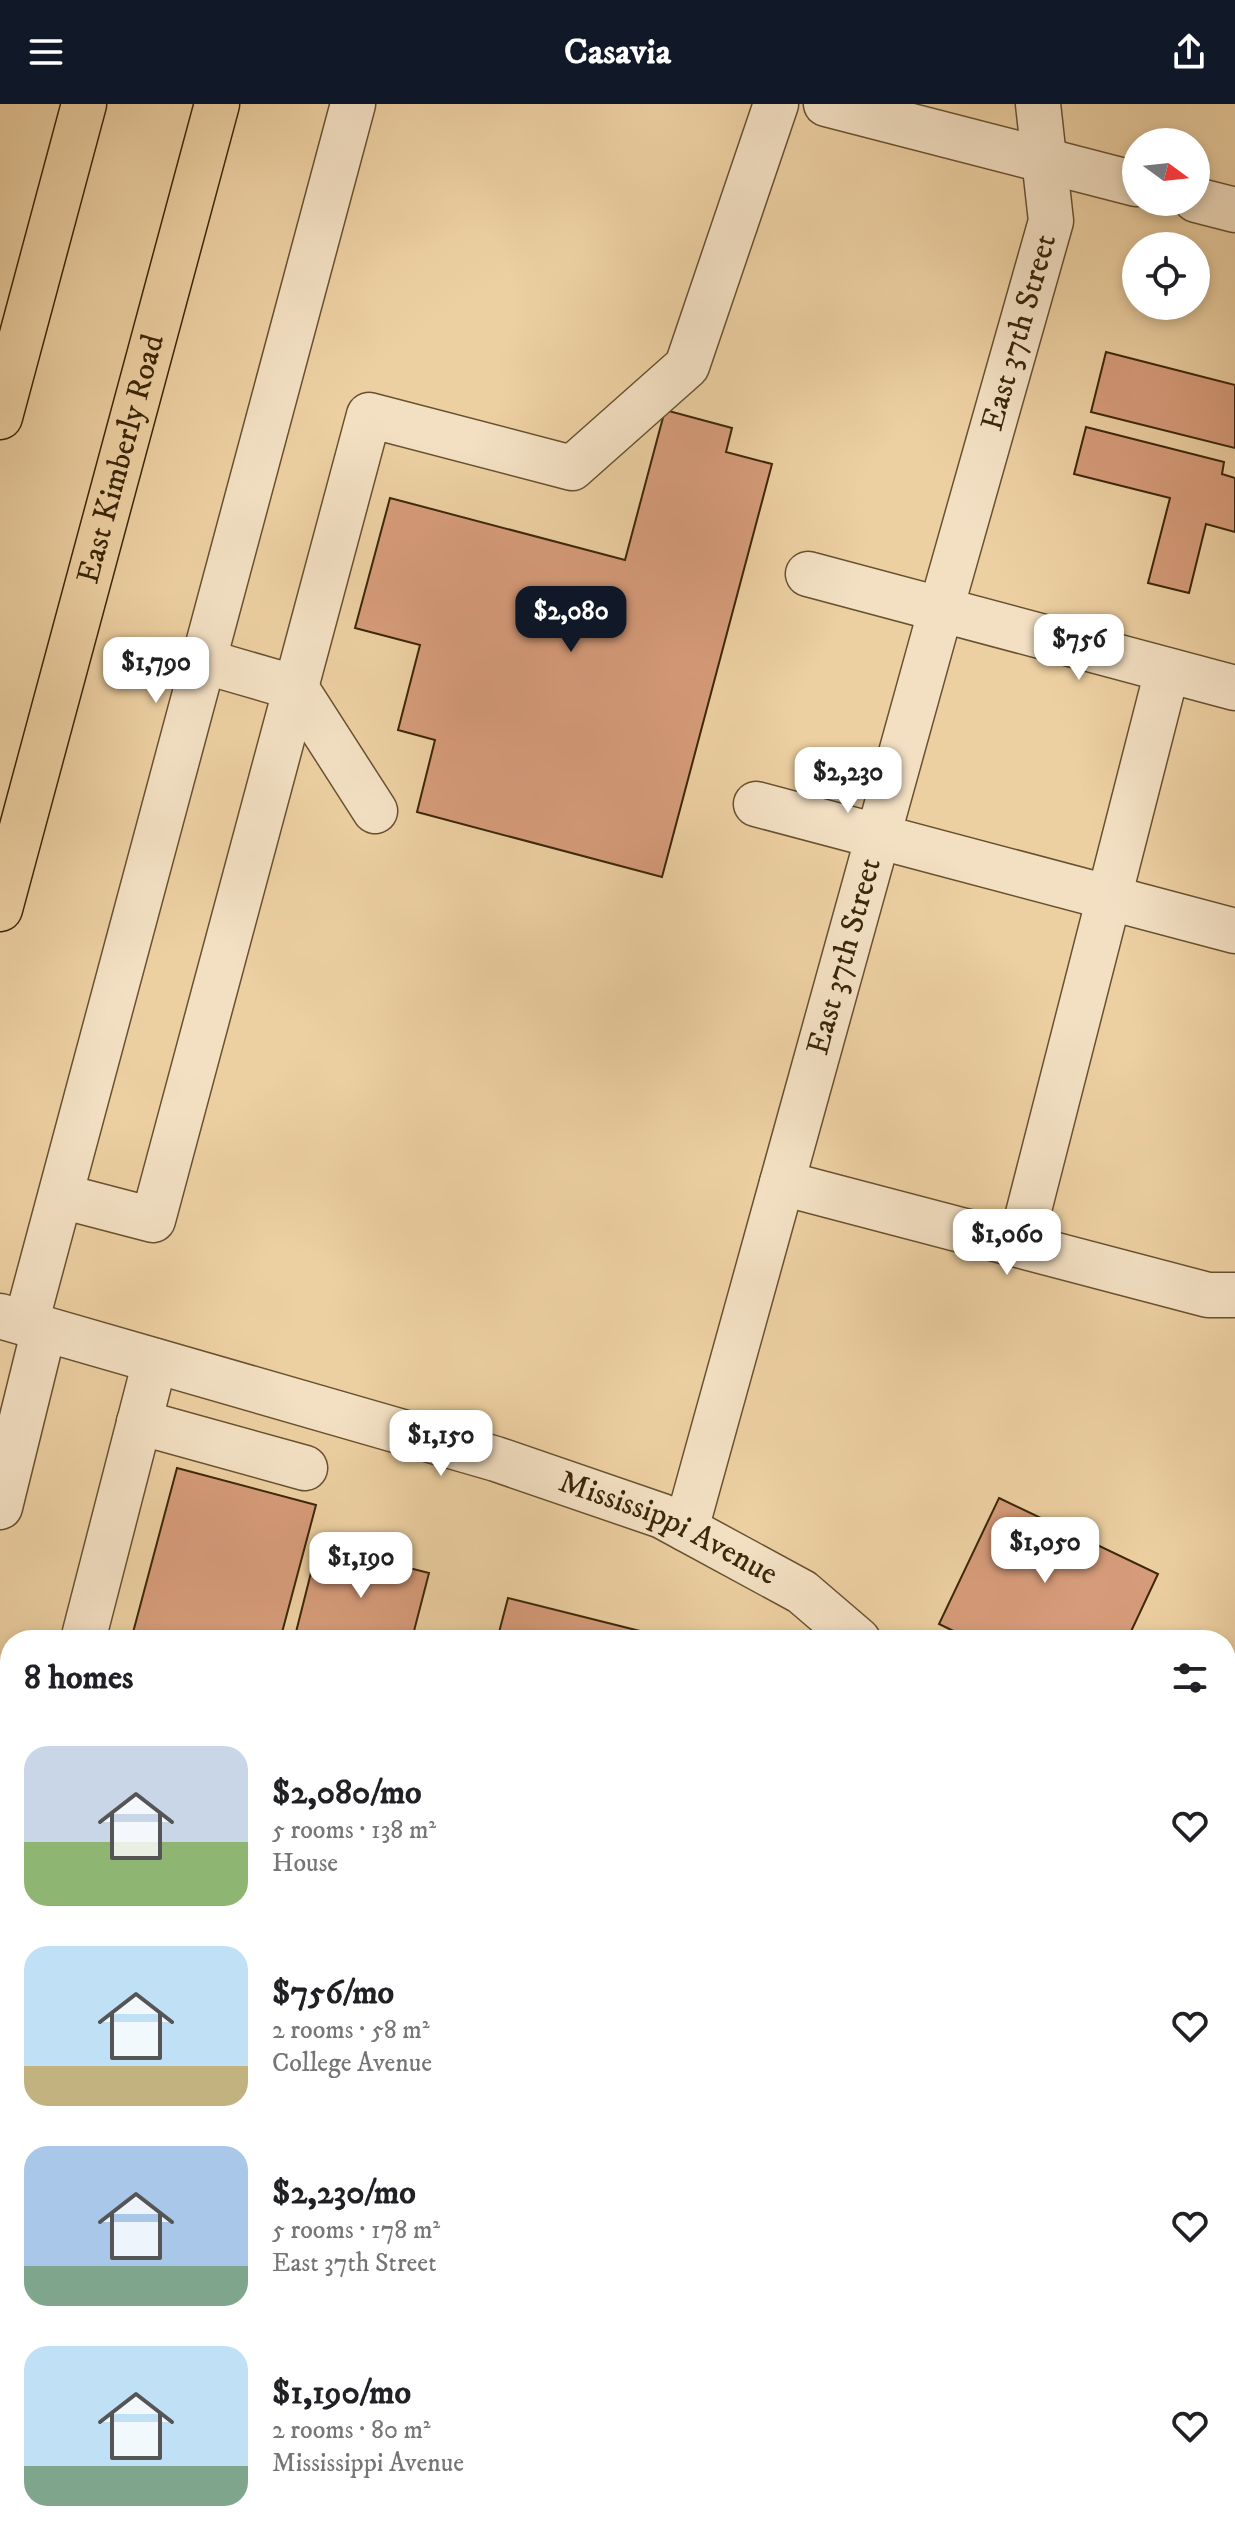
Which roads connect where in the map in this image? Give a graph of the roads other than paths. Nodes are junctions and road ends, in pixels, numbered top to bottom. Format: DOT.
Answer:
graph roads {
  1 [pos="84,104"];
  2 [pos="217,104"];
  3 [pos="353,104"];
  4 [pos="776,104"];
  5 [pos="826,104"];
  6 [pos="1038,104"];
  7 [pos="1045,161"];
  8 [pos="1122,180"];
  9 [pos="1210,204"];
  10 [pos="1235,210"];
  11 [pos="0,417"];
  12 [pos="808,574"];
  13 [pos="941,609"];
  14 [pos="203,661"];
  15 [pos="1167,671"];
  16 [pos="296,688"];
  17 [pos="1235,688"];
  18 [pos="756,804"];
  19 [pos="375,811"];
  20 [pos="878,836"];
  21 [pos="1108,897"];
  22 [pos="0,909"];
  23 [pos="1235,931"];
  24 [pos="782,1183"];
  25 [pos="61,1196"];
  26 [pos="1020,1245"];
  27 [pos="1235,1295"];
  28 [pos="23,1323"];
  29 [pos="155,1361"];
  30 [pos="139,1422"];
  31 [pos="305,1468"];
  32 [pos="0,1507"];
  33 [pos="686,1529"];
  34 [pos="86,1630"];
  35 [pos="846,1630"];
  1 -- 11 [label="main road"];
  2 -- 22 [label="main road, East Kimberly Road"];
  3 -- 14 [label="street"];
  4 -- 16 [label="street"];
  5 -- 7 [label="street"];
  6 -- 7 [label="street, East 37th Street"];
  7 -- 8 [label="street"];
  7 -- 13 [label="street, East 37th Street"];
  9 -- 10 [label="street"];
  12 -- 13 [label="street"];
  13 -- 15 [label="street"];
  13 -- 20 [label="street, East 37th Street"];
  14 -- 16 [label="street"];
  14 -- 25 [label="street"];
  15 -- 17 [label="street"];
  15 -- 21 [label="street"];
  16 -- 19 [label="street"];
  16 -- 25 [label="street"];
  18 -- 20 [label="street"];
  20 -- 21 [label="street"];
  20 -- 24 [label="street, East 37th Street"];
  21 -- 23 [label="street"];
  21 -- 26 [label="street"];
  24 -- 26 [label="street"];
  24 -- 33 [label="street, East 37th Street"];
  25 -- 28 [label="street"];
  26 -- 27 [label="street"];
  28 -- 29 [label="street, Mississippi Avenue"];
  28 -- 32 [label="street"];
  29 -- 30 [label="street"];
  29 -- 33 [label="street, Mississippi Avenue"];
  30 -- 31 [label="street"];
  30 -- 34 [label="street"];
  33 -- 35 [label="street, Mississippi Avenue"];
}
